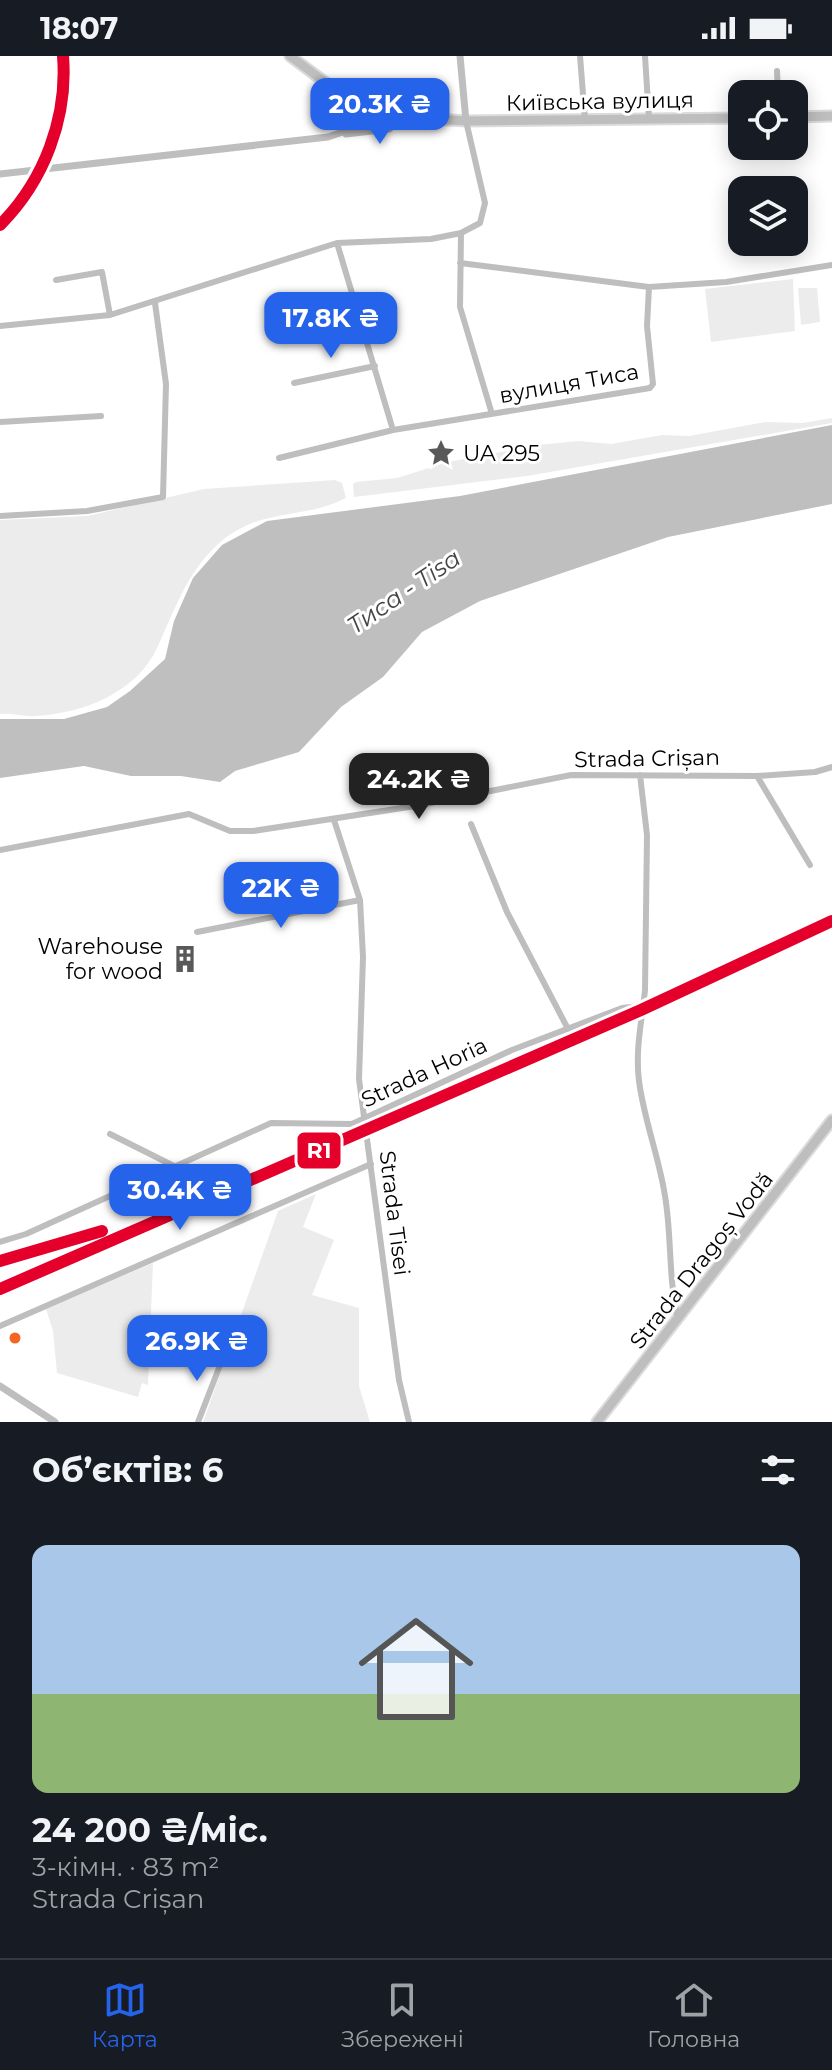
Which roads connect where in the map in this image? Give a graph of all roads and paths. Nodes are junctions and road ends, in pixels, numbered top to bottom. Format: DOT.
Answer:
graph roads {
  1 [pos="290,56"];
  2 [pos="460,56"];
  3 [pos="580,56"];
  4 [pos="645,56"];
  5 [pos="777,71"];
  6 [pos="777,80"];
  7 [pos="364,106"];
  8 [pos="832,116"];
  9 [pos="405,117"];
  10 [pos="808,117"];
  11 [pos="728,118"];
  12 [pos="585,119"];
  13 [pos="649,119"];
  14 [pos="466,121"];
  15 [pos="340,134"];
  16 [pos="0,174"];
  17 [pos="461,233"];
  18 [pos="337,243"];
  19 [pos="460,263"];
  20 [pos="832,265"];
  21 [pos="56,280"];
  22 [pos="649,287"];
  23 [pos="155,303"];
  24 [pos="110,315"];
  25 [pos="0,326"];
  26 [pos="375,366"];
  27 [pos="294,383"];
  28 [pos="492,414"];
  29 [pos="101,416"];
  30 [pos="0,422"];
  31 [pos="393,430"];
  32 [pos="279,458"];
  33 [pos="0,516"];
  34 [pos="832,767"];
  35 [pos="640,775"];
  36 [pos="757,776"];
  37 [pos="334,820"];
  38 [pos="471,824"];
  39 [pos="2,849"];
  40 [pos="0,858"];
  41 [pos="810,865"];
  42 [pos="360,900"];
  43 [pos="197,932"];
  44 [pos="640,1006"];
  45 [pos="568,1029"];
  46 [pos="364,1120"];
  47 [pos="832,1120"];
  48 [pos="110,1134"];
  49 [pos="371,1164"];
  50 [pos="174,1166"];
  51 [pos="0,1242"];
  52 [pos="678,1319"];
  53 [pos="0,1326"];
  54 [pos="224,1355"];
  55 [pos="0,1386"];
  56 [pos="55,1422"];
  57 [pos="198,1422"];
  58 [pos="409,1422"];
  59 [pos="597,1422"];
  1 -- 7 [label="main road, Київська вулиця"];
  2 -- 14 [label="street"];
  3 -- 12 [label="street"];
  4 -- 13 [label="street"];
  5 -- 6 [label="street"];
  7 -- 9 [label="main road, Київська вулиця"];
  7 -- 15 [label="street"];
  8 -- 10 [label="main road"];
  9 -- 14 [label="main road, Київська вулиця"];
  9 -- 15 [label="street"];
  11 -- 13 [label="main road, Київська вулиця"];
  12 -- 13 [label="main road, Київська вулиця"];
  12 -- 14 [label="main road, Київська вулиця"];
  14 -- 17 [label="street"];
  15 -- 16 [label="street"];
  17 -- 18 [label="street"];
  17 -- 19 [label="street"];
  18 -- 23 [label="street"];
  18 -- 26 [label="street"];
  19 -- 22 [label="street"];
  19 -- 28 [label="street"];
  20 -- 22 [label="street"];
  21 -- 24 [label="street"];
  22 -- 28 [label="street, вулиця Тиса"];
  23 -- 24 [label="street"];
  23 -- 33 [label="street"];
  24 -- 25 [label="street"];
  26 -- 27 [label="street"];
  26 -- 31 [label="street"];
  28 -- 31 [label="street, вулиця Тиса"];
  29 -- 30 [label="street"];
  31 -- 32 [label="street, вулиця Тиса"];
  34 -- 36 [label="street, Strada Crișan"];
  35 -- 36 [label="street, Strada Crișan"];
  35 -- 37 [label="street, Strada Crișan"];
  35 -- 44 [label="street"];
  36 -- 41 [label="street"];
  37 -- 39 [label="street, Strada Crișan"];
  37 -- 42 [label="street, Strada Tisei"];
  38 -- 45 [label="street"];
  39 -- 40 [label="street, Strada Crișan"];
  42 -- 43 [label="street"];
  42 -- 46 [label="street, Strada Tisei"];
  44 -- 45 [label="street, Strada Horia"];
  44 -- 52 [label="street"];
  45 -- 46 [label="street, Strada Horia"];
  46 -- 49 [label="street, Strada Tisei"];
  46 -- 50 [label="street, Strada Horia"];
  47 -- 52 [label="main road, Strada Dragoș Vodă"];
  48 -- 50 [label="street"];
  49 -- 53 [label="street"];
  49 -- 58 [label="street, Strada Tisei"];
  50 -- 51 [label="street, Strada Horia"];
  52 -- 59 [label="main road, Strada Dragoș Vodă"];
  54 -- 57 [label="street"];
  55 -- 56 [label="street"];
}
